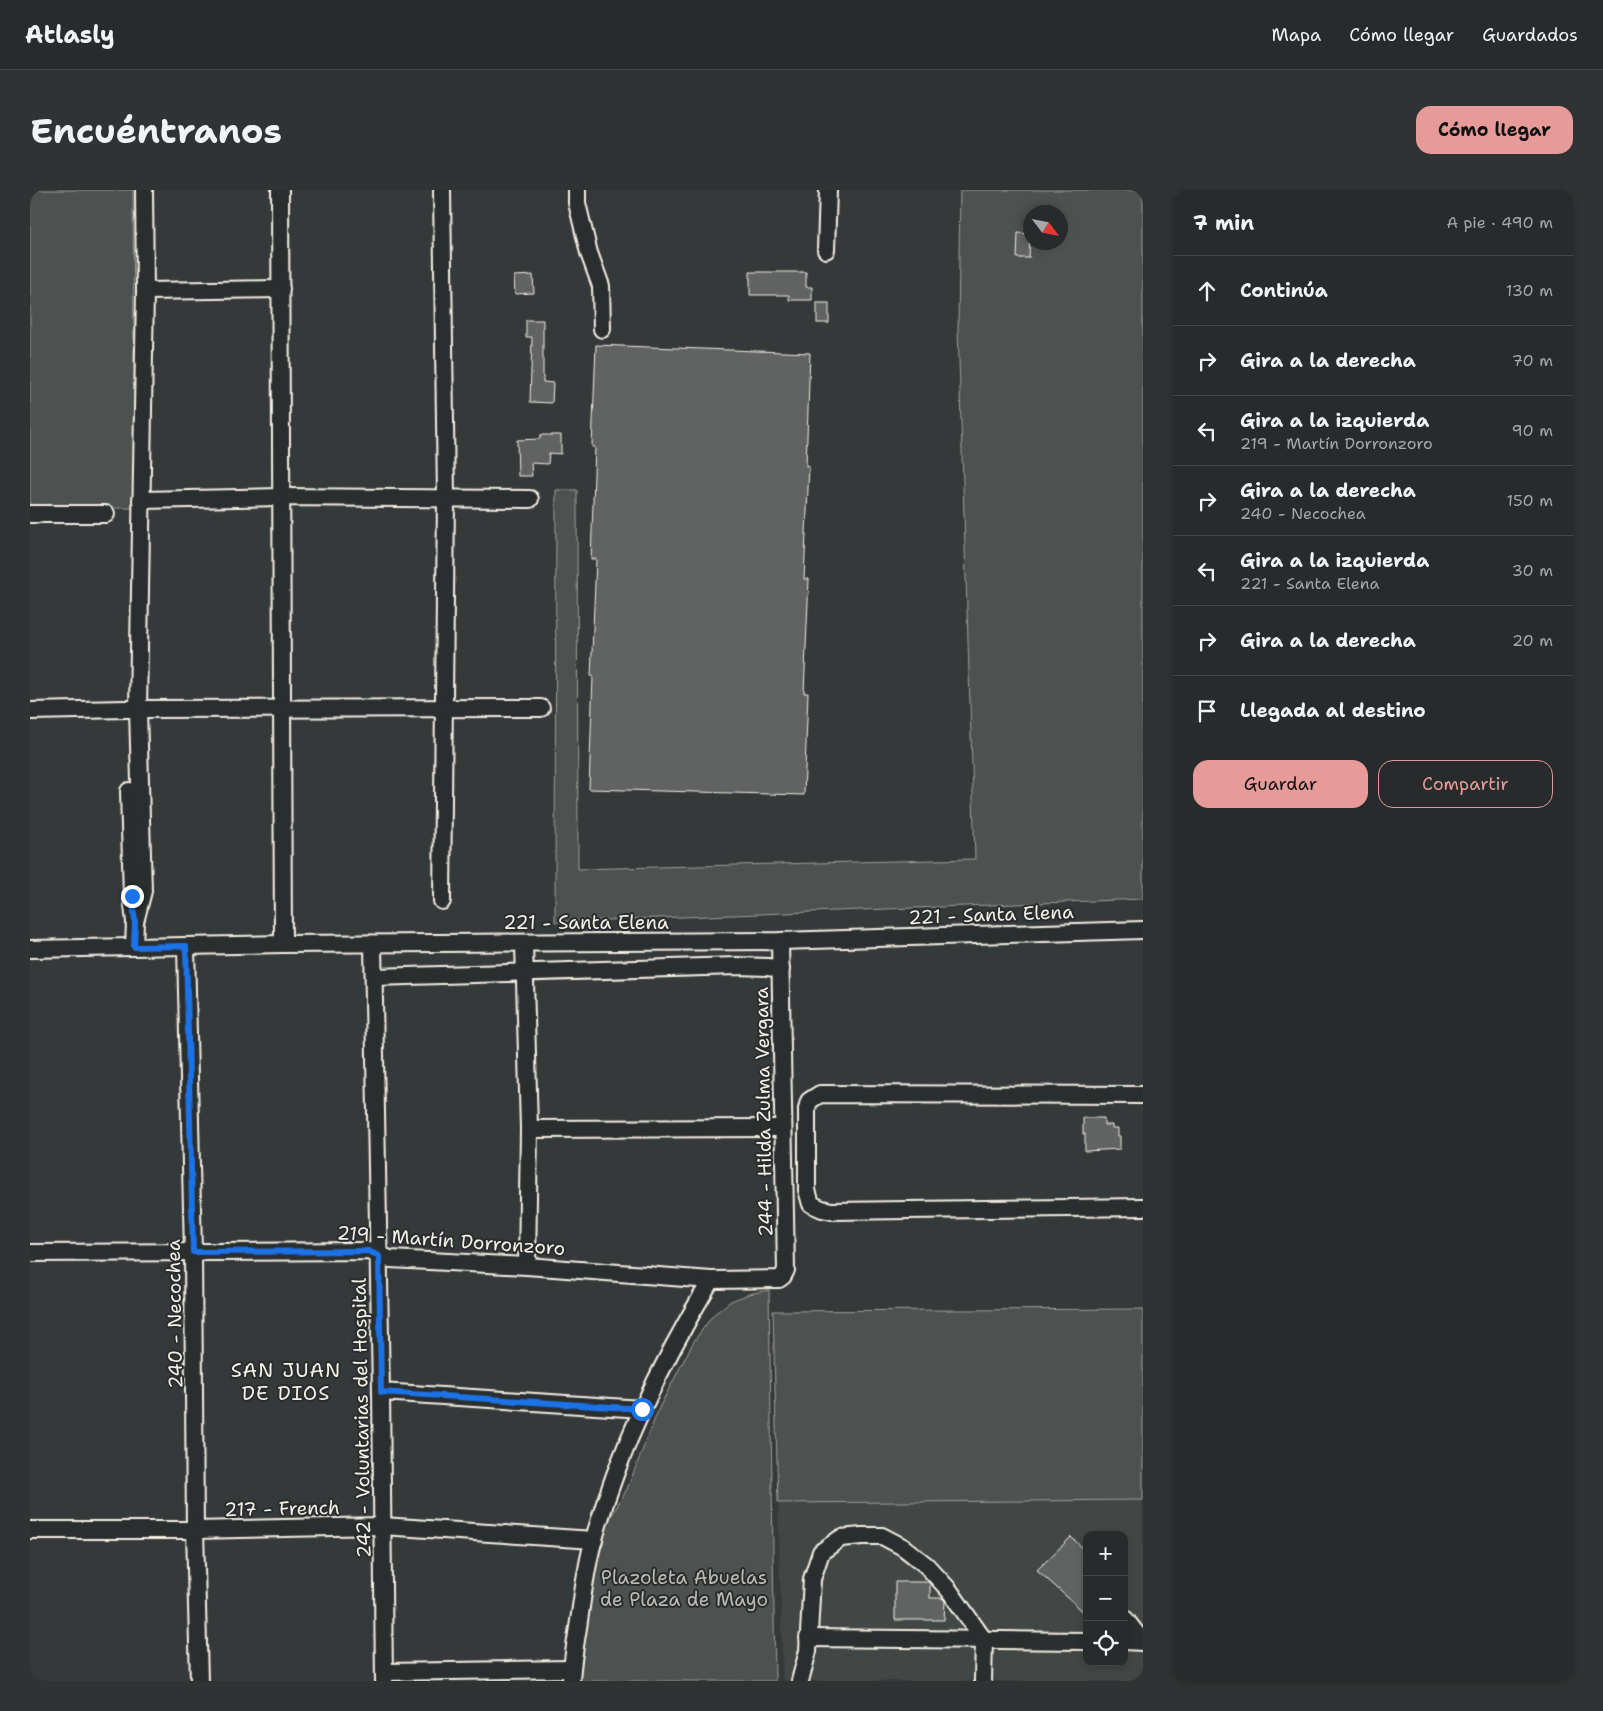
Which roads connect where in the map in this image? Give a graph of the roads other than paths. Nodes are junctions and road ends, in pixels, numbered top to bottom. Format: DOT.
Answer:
graph roads {
  1 [pos="144,190"];
  2 [pos="280,190"];
  3 [pos="442,190"];
  4 [pos="577,190"];
  5 [pos="828,190"];
  6 [pos="826,250"];
  7 [pos="280,289"];
  8 [pos="145,292"];
  9 [pos="602,329"];
  10 [pos="282,496"];
  11 [pos="446,498"];
  12 [pos="530,499"];
  13 [pos="141,500"];
  14 [pos="30,514"];
  15 [pos="106,514"];
  16 [pos="283,708"];
  17 [pos="444,708"];
  18 [pos="542,708"];
  19 [pos="133,709"];
  20 [pos="30,711"];
  21 [pos="442,901"];
  22 [pos="1143,930"];
  23 [pos="780,941"];
  24 [pos="524,943"];
  25 [pos="283,944"];
  26 [pos="373,944"];
  27 [pos="186,946"];
  28 [pos="134,947"];
  29 [pos="30,949"];
  30 [pos="781,969"];
  31 [pos="524,972"];
  32 [pos="374,977"];
  33 [pos="1143,1095"];
  34 [pos="782,1128"];
  35 [pos="529,1129"];
  36 [pos="1143,1207"];
  37 [pos="193,1252"];
  38 [pos="30,1254"];
  39 [pos="379,1256"];
  40 [pos="527,1266"];
  41 [pos="778,1279"];
  42 [pos="711,1280"];
  43 [pos="381,1392"];
  44 [pos="642,1409"];
  45 [pos="382,1526"];
  46 [pos="30,1530"];
  47 [pos="195,1530"];
  48 [pos="594,1540"];
  49 [pos="1127,1621"];
  50 [pos="808,1638"];
  51 [pos="984,1640"];
  52 [pos="1083,1641"];
  53 [pos="1128,1641"];
  54 [pos="1143,1642"];
  55 [pos="571,1675"];
  56 [pos="384,1676"];
  57 [pos="198,1681"];
  58 [pos="800,1681"];
  59 [pos="983,1681"];
  1 -- 8 [label="street"];
  2 -- 7 [label="street"];
  3 -- 11 [label="street"];
  4 -- 9 [label="street"];
  5 -- 6 [label="street"];
  7 -- 8 [label="street"];
  7 -- 10 [label="street"];
  8 -- 13 [label="street"];
  10 -- 11 [label="street"];
  10 -- 13 [label="street"];
  10 -- 16 [label="street"];
  11 -- 12 [label="street"];
  11 -- 17 [label="street"];
  13 -- 19 [label="street"];
  14 -- 15 [label="street"];
  16 -- 17 [label="street"];
  16 -- 19 [label="street"];
  16 -- 25 [label="street"];
  17 -- 18 [label="street"];
  17 -- 21 [label="street"];
  19 -- 20 [label="street"];
  19 -- 28 [label="street"];
  22 -- 23 [label="street, 221 - Santa Elena"];
  23 -- 24 [label="street, 221 - Santa Elena"];
  23 -- 30 [label="street, 244 - Hilda Zulma Vergara"];
  24 -- 26 [label="street, 221 - Santa Elena"];
  24 -- 31 [label="street"];
  25 -- 26 [label="street, 221 - Santa Elena"];
  25 -- 27 [label="street, 221 - Santa Elena"];
  26 -- 32 [label="street, 242 - Voluntarias del Hospital"];
  27 -- 28 [label="street, 221 - Santa Elena"];
  27 -- 37 [label="street, 240 - Necochea"];
  28 -- 29 [label="street, 221 - Santa Elena"];
  30 -- 31 [label="street"];
  30 -- 34 [label="street, 244 - Hilda Zulma Vergara"];
  31 -- 32 [label="street"];
  31 -- 35 [label="street"];
  32 -- 39 [label="street, 242 - Voluntarias del Hospital"];
  33 -- 36 [label="street"];
  34 -- 35 [label="street"];
  34 -- 41 [label="street, 244 - Hilda Zulma Vergara"];
  35 -- 40 [label="street"];
  37 -- 38 [label="street, 219 - Martín Dorronzoro"];
  37 -- 39 [label="street, 219 - Martín Dorronzoro"];
  37 -- 47 [label="street, 240 - Necochea"];
  39 -- 40 [label="street, 219 - Martín Dorronzoro"];
  39 -- 43 [label="street, 242 - Voluntarias del Hospital"];
  40 -- 42 [label="street, 219 - Martín Dorronzoro"];
  41 -- 42 [label="street, 219 - Martín Dorronzoro"];
  42 -- 44 [label="street"];
  43 -- 44 [label="street"];
  43 -- 45 [label="street, 242 - Voluntarias del Hospital"];
  44 -- 48 [label="street"];
  45 -- 47 [label="street, 217 - French"];
  45 -- 48 [label="street, 217 - French"];
  45 -- 56 [label="street, 242 - Voluntarias del Hospital"];
  46 -- 47 [label="street, 217 - French"];
  47 -- 57 [label="street, 240 - Necochea"];
  48 -- 55 [label="street"];
  49 -- 54 [label="street"];
  50 -- 51 [label="street"];
  50 -- 51 [label="street"];
  50 -- 58 [label="street"];
  51 -- 52 [label="street"];
  51 -- 59 [label="street"];
  53 -- 54 [label="street"];
  55 -- 56 [label="street"];
}
